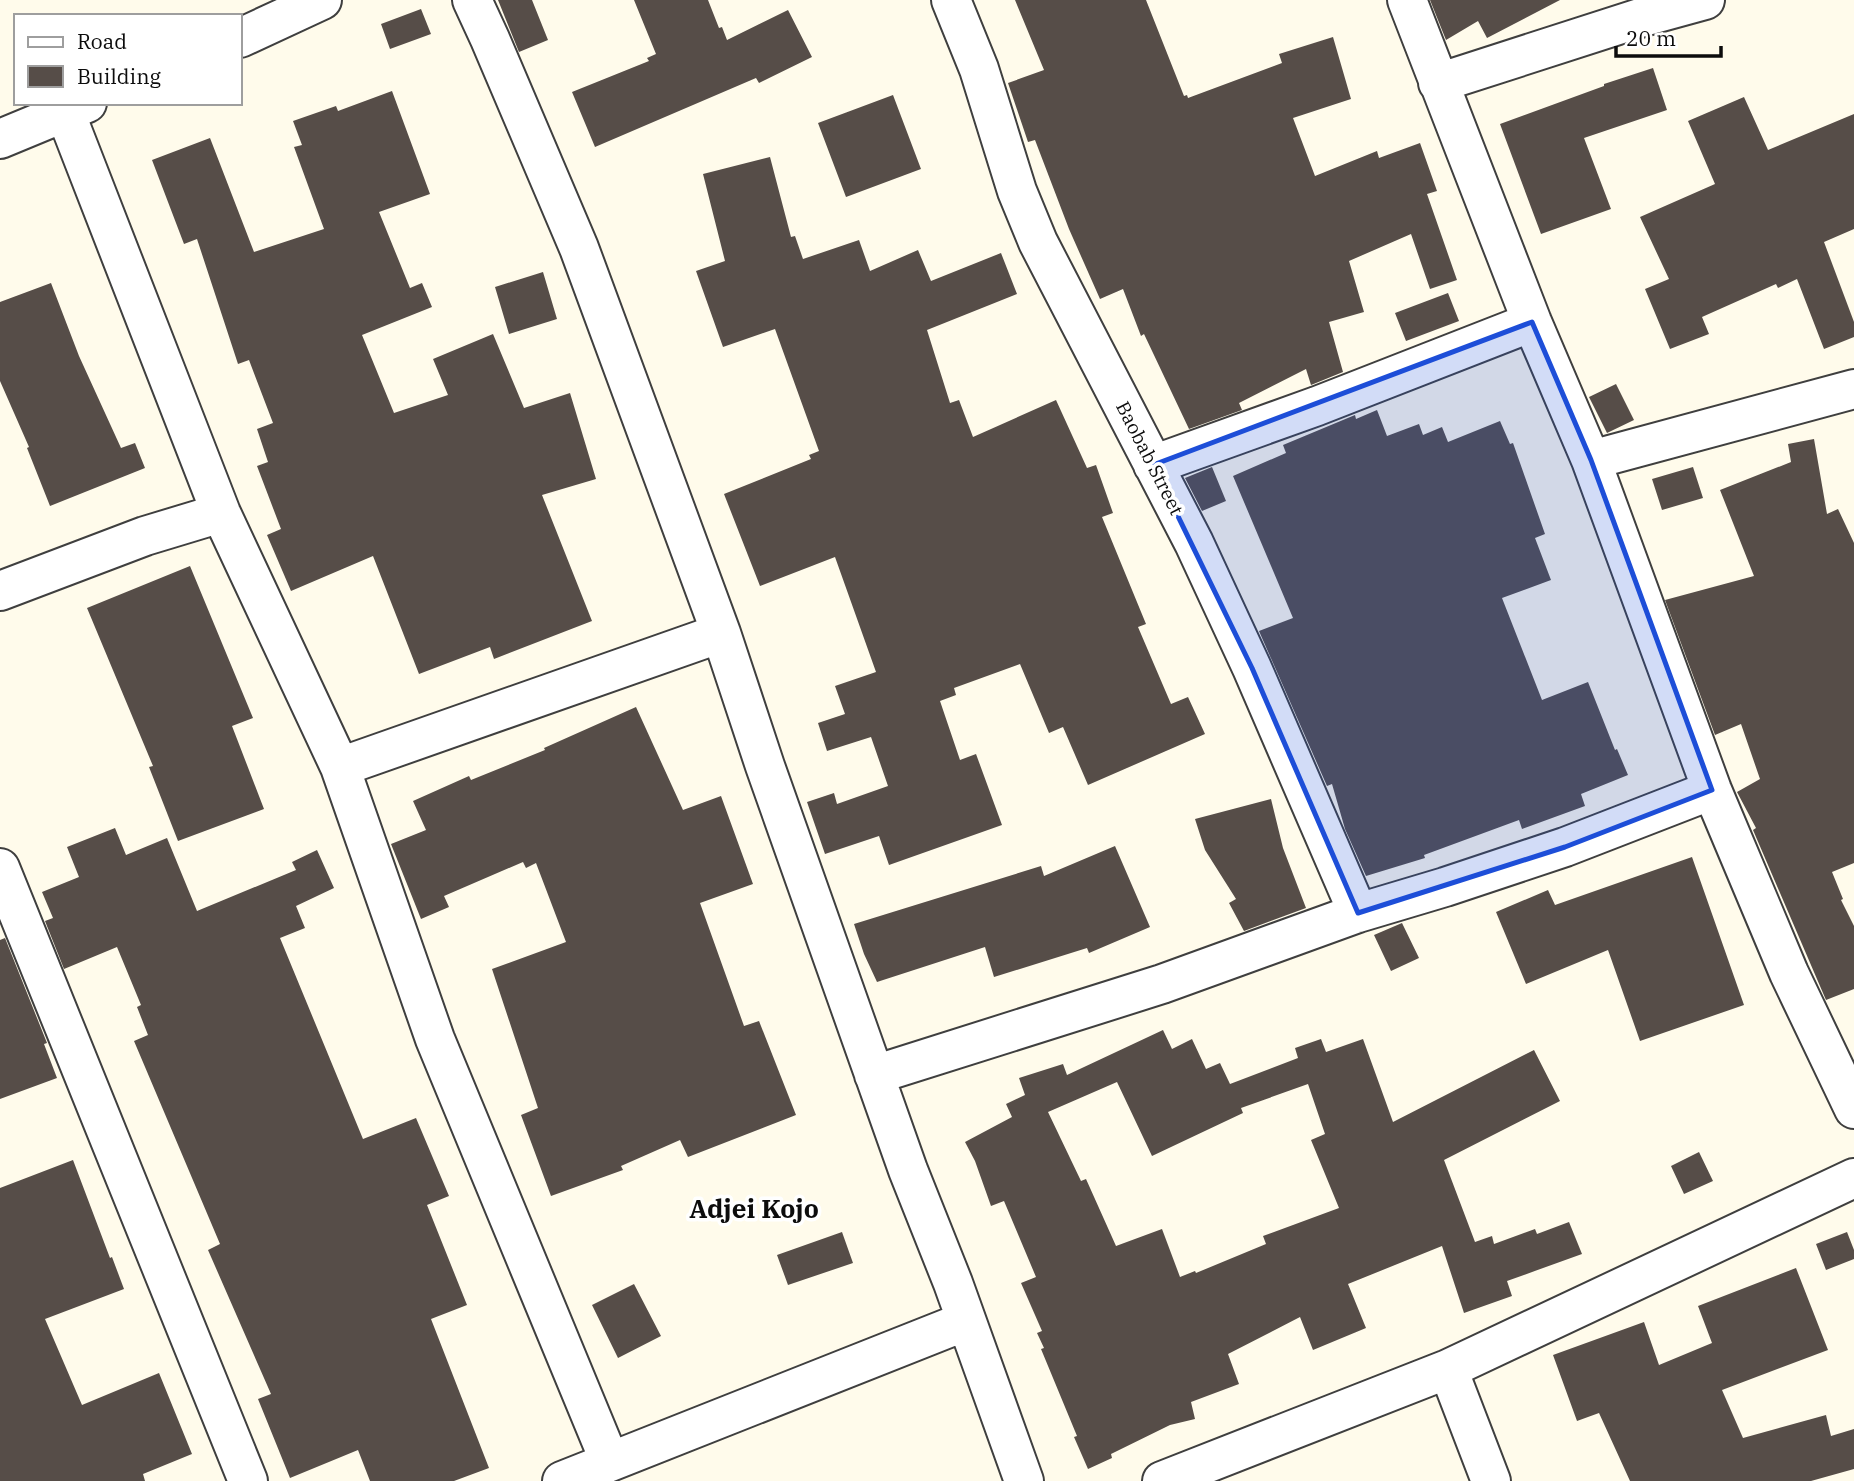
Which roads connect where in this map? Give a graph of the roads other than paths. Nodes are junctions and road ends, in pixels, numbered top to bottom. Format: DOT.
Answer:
graph roads {
  1 [pos="322,0"];
  2 [pos="472,0"];
  3 [pos="951,0"];
  4 [pos="1407,0"];
  5 [pos="1705,0"];
  6 [pos="242,37"];
  7 [pos="1438,83"];
  8 [pos="76,108"];
  9 [pos="0,139"];
  10 [pos="1532,322"];
  11 [pos="1854,389"];
  12 [pos="1591,460"];
  13 [pos="1153,465"];
  14 [pos="221,513"];
  15 [pos="0,590"];
  16 [pos="721,632"];
  17 [pos="340,767"];
  18 [pos="1712,790"];
  19 [pos="0,868"];
  20 [pos="1358,913"];
  21 [pos="874,1075"];
  22 [pos="1854,1109"];
  23 [pos="1854,1178"];
  24 [pos="966,1321"];
  25 [pos="1448,1369"];
  26 [pos="610,1462"];
  27 [pos="247,1481"];
  28 [pos="562,1481"];
  29 [pos="1024,1481"];
  30 [pos="1162,1481"];
  31 [pos="1491,1481"];
  1 -- 6 [label="street"];
  2 -- 16 [label="street"];
  3 -- 13 [label="street, Baobab Street"];
  4 -- 7 [label="street"];
  5 -- 7 [label="street"];
  7 -- 10 [label="street"];
  8 -- 9 [label="street"];
  8 -- 14 [label="street"];
  10 -- 12 [label="street"];
  10 -- 13 [label="street"];
  11 -- 12 [label="street"];
  12 -- 18 [label="street"];
  13 -- 20 [label="street, Baobab Street"];
  14 -- 15 [label="street"];
  14 -- 17 [label="street"];
  16 -- 17 [label="street"];
  16 -- 21 [label="street"];
  17 -- 26 [label="street"];
  18 -- 20 [label="street"];
  18 -- 22 [label="street"];
  19 -- 27 [label="street"];
  20 -- 21 [label="street"];
  21 -- 24 [label="street"];
  23 -- 25 [label="street"];
  24 -- 26 [label="street"];
  24 -- 29 [label="street"];
  25 -- 30 [label="street"];
  25 -- 31 [label="street"];
  26 -- 28 [label="street"];
}
